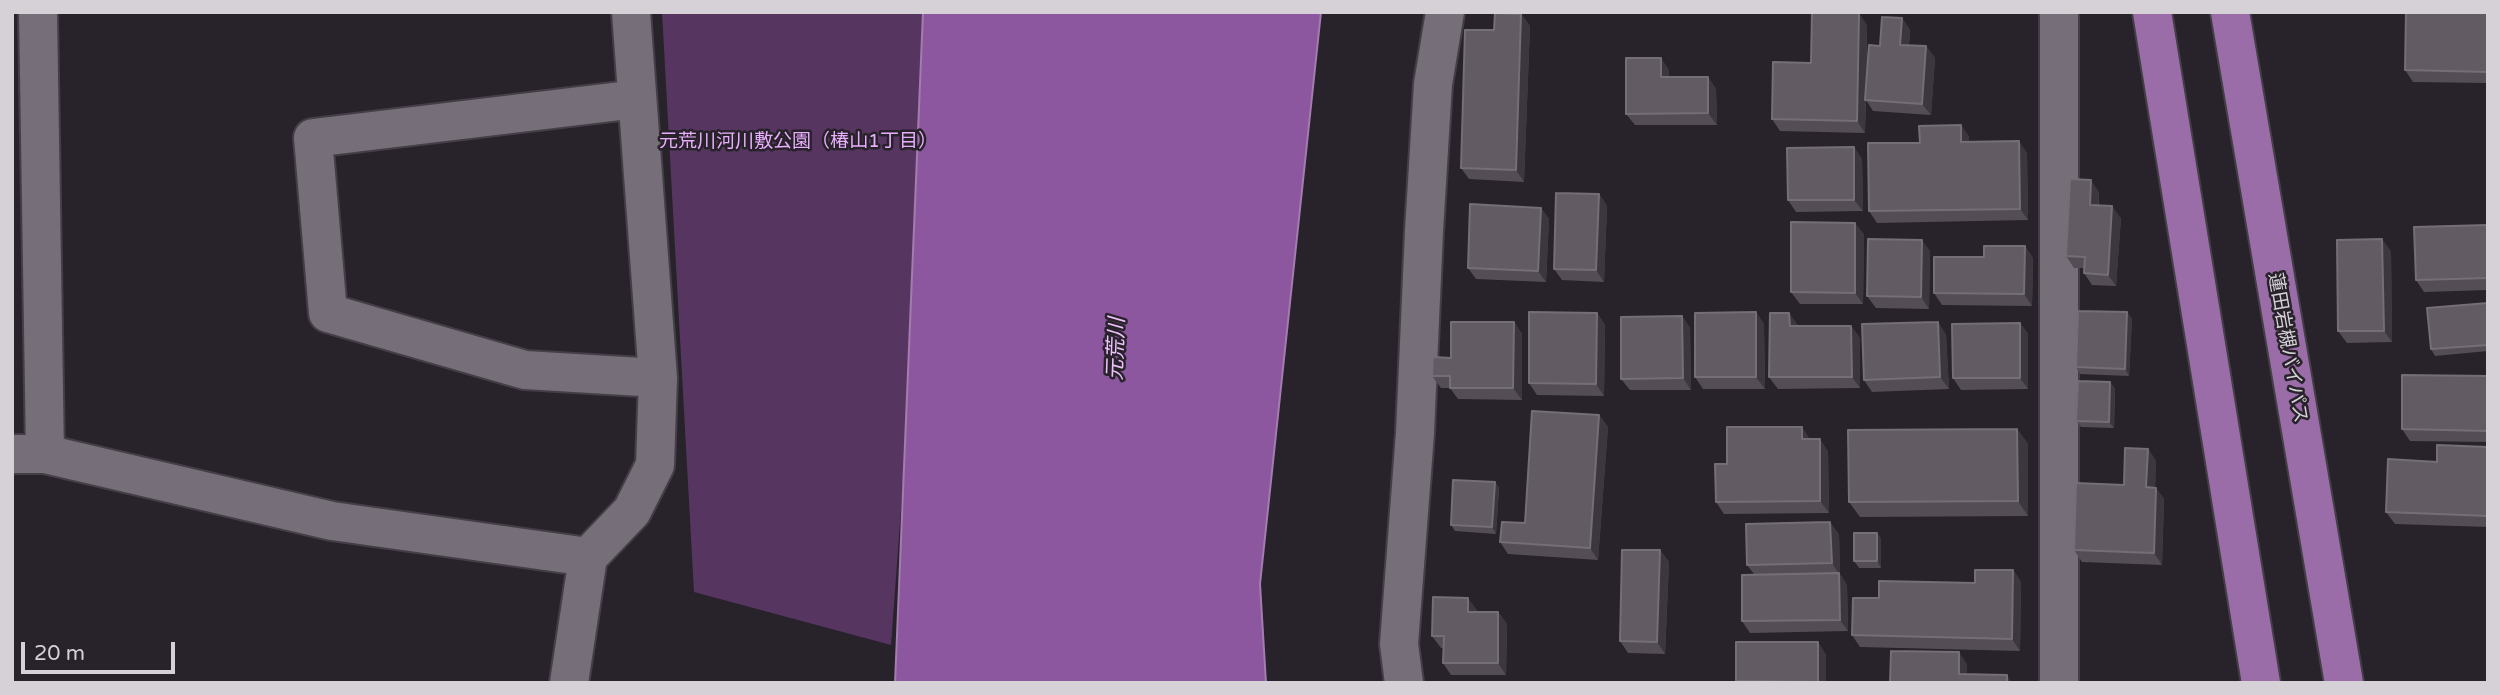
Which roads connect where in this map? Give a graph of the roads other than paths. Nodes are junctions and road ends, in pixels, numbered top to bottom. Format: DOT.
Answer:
graph roads {
  1 [pos="38,12"];
  2 [pos="631,12"];
  3 [pos="1444,12"];
  4 [pos="2059,12"];
  5 [pos="2152,12"];
  6 [pos="2230,12"];
  7 [pos="638,99"];
  8 [pos="658,378"];
  9 [pos="29,454"];
  10 [pos="588,557"];
  11 [pos="569,683"];
  12 [pos="1404,683"];
  13 [pos="2059,683"];
  14 [pos="2262,683"];
  15 [pos="2344,683"];
  1 -- 9 [label="street"];
  2 -- 7 [label="street"];
  3 -- 12 [label="street"];
  4 -- 13 [label="street"];
  5 -- 14 [label="highway"];
  6 -- 15 [label="highway, 蓮田岩槻バイパス"];
  7 -- 8 [label="street"];
  7 -- 8 [label="street"];
  8 -- 10 [label="street"];
  9 -- 10 [label="street"];
  10 -- 11 [label="street"];
}
